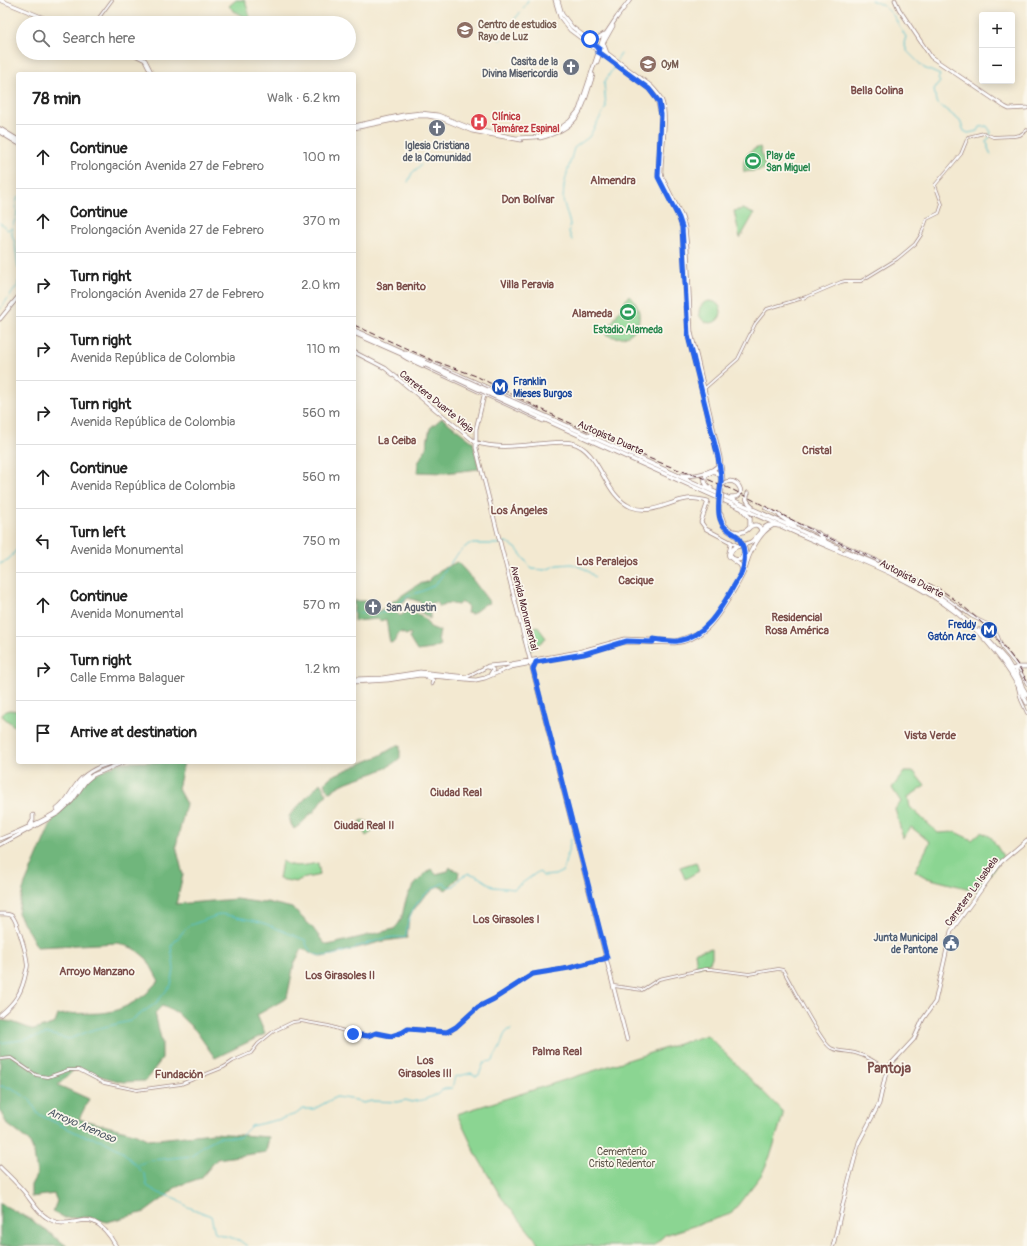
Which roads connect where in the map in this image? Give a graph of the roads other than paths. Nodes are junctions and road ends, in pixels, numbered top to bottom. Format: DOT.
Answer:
graph roads {
  1 [pos="0,0"];
  2 [pos="112,0"];
  3 [pos="555,0"];
  4 [pos="558,0"];
  5 [pos="630,0"];
  6 [pos="895,0"];
  7 [pos="620,14"];
  8 [pos="39,16"];
  9 [pos="100,16"];
  10 [pos="606,32"];
  11 [pos="585,38"];
  12 [pos="603,42"];
  13 [pos="592,47"];
  14 [pos="600,51"];
  15 [pos="608,55"];
  16 [pos="608,59"];
  17 [pos="145,60"];
  18 [pos="597,60"];
  19 [pos="617,63"];
  20 [pos="151,72"];
  21 [pos="1027,108"];
  22 [pos="356,127"];
  23 [pos="0,129"];
  24 [pos="1027,130"];
  25 [pos="0,132"];
  26 [pos="16,139"];
  27 [pos="16,142"];
  28 [pos="16,299"];
  29 [pos="0,319"];
  30 [pos="356,331"];
  31 [pos="356,334"];
  32 [pos="400,352"];
  33 [pos="356,353"];
  34 [pos="486,387"];
  35 [pos="703,390"];
  36 [pos="480,393"];
  37 [pos="484,395"];
  38 [pos="490,397"];
  39 [pos="483,400"];
  40 [pos="553,421"];
  41 [pos="593,430"];
  42 [pos="591,436"];
  43 [pos="715,439"];
  44 [pos="475,442"];
  45 [pos="719,464"];
  46 [pos="671,472"];
  47 [pos="682,476"];
  48 [pos="721,477"];
  49 [pos="709,487"];
  50 [pos="722,487"];
  51 [pos="748,493"];
  52 [pos="731,497"];
  53 [pos="720,504"];
  54 [pos="734,504"];
  55 [pos="752,506"];
  56 [pos="765,508"];
  57 [pos="780,516"];
  58 [pos="776,519"];
  59 [pos="779,526"];
  60 [pos="750,527"];
  61 [pos="785,527"];
  62 [pos="733,531"];
  63 [pos="761,531"];
  64 [pos="804,532"];
  65 [pos="818,533"];
  66 [pos="742,542"];
  67 [pos="825,542"];
  68 [pos="732,543"];
  69 [pos="738,546"];
  70 [pos="733,549"];
  71 [pos="744,550"];
  72 [pos="862,560"];
  73 [pos="747,562"];
  74 [pos="741,574"];
  75 [pos="653,641"];
  76 [pos="622,642"];
  77 [pos="607,647"];
  78 [pos="529,654"];
  79 [pos="576,654"];
  80 [pos="539,658"];
  81 [pos="519,662"];
  82 [pos="531,662"];
  83 [pos="536,662"];
  84 [pos="526,664"];
  85 [pos="1018,667"];
  86 [pos="1027,668"];
  87 [pos="482,669"];
  88 [pos="533,669"];
  89 [pos="1012,669"];
  90 [pos="415,676"];
  91 [pos="489,676"];
  92 [pos="443,677"];
  93 [pos="356,681"];
  94 [pos="356,681"];
  95 [pos="1027,684"];
  96 [pos="1021,687"];
  97 [pos="1027,695"];
  98 [pos="1027,703"];
  99 [pos="1027,713"];
  100 [pos="108,764"];
  101 [pos="113,764"];
  102 [pos="119,764"];
  103 [pos="52,814"];
  104 [pos="42,819"];
  105 [pos="29,826"];
  106 [pos="0,838"];
  107 [pos="1027,840"];
  108 [pos="0,846"];
  109 [pos="0,914"];
  110 [pos="607,958"];
  111 [pos="614,986"];
  112 [pos="0,1015"];
  113 [pos="627,1040"];
  114 [pos="0,1059"];
  115 [pos="888,1068"];
  116 [pos="0,1167"];
  117 [pos="116,1246"];
  118 [pos="833,1246"];
  1 -- 8 [label="main road"];
  2 -- 9 [label="street"];
  3 -- 13 [label="main road"];
  4 -- 11 [label="main road"];
  5 -- 7 [label="main road"];
  6 -- 21 [label="main road"];
  7 -- 10 [label="main road"];
  7 -- 12 [label="main road"];
  10 -- 11 [label="main road"];
  10 -- 14 [label="main road"];
  11 -- 14 [label="main road"];
  12 -- 14 [label="main road"];
  12 -- 15 [label="main road"];
  13 -- 14 [label="main road"];
  13 -- 18 [label="main road"];
  14 -- 15 [label="main road"];
  14 -- 16 [label="main road"];
  14 -- 18 [label="main road"];
  15 -- 19 [label="main road"];
  16 -- 18 [label="main road"];
  16 -- 19 [label="main road"];
  17 -- 20 [label="main road"];
  18 -- 22 [label="main road"];
  19 -- 35 [label="main road"];
  23 -- 26 [label="highway"];
  24 -- 35 [label="street"];
  25 -- 27 [label="highway"];
  28 -- 29 [label="main road"];
  30 -- 32 [label="highway, Autopista Duarte"];
  31 -- 32 [label="highway, Autopista Duarte"];
  32 -- 34 [label="main road"];
  32 -- 36 [label="main road, Autopista Duarte"];
  32 -- 40 [label="highway, Autopista Duarte, bridge"];
  33 -- 44 [label="main road, Carretera Duarte Vieja"];
  34 -- 37 [label="main road, Avenida Monumental"];
  34 -- 40 [label="main road"];
  35 -- 43 [label="main road"];
  36 -- 37 [label="main road, Autopista Duarte"];
  36 -- 39 [label="main road"];
  37 -- 38 [label="main road, Autopista Duarte"];
  37 -- 39 [label="main road, Avenida Monumental"];
  38 -- 39 [label="main road"];
  38 -- 40 [label="main road, Autopista Duarte"];
  39 -- 44 [label="main road, Avenida Monumental"];
  40 -- 42 [label="highway, Autopista Duarte"];
  40 -- 54 [label="highway, Autopista Duarte"];
  41 -- 42 [label="highway"];
  42 -- 46 [label="highway, Autopista Duarte"];
  43 -- 45 [label="main road"];
  43 -- 50 [label="main road"];
  44 -- 68 [label="main road, Carretera Duarte Vieja"];
  44 -- 78 [label="main road, Avenida Monumental"];
  45 -- 47 [label="highway"];
  45 -- 48 [label="main road"];
  46 -- 47 [label="highway"];
  46 -- 58 [label="highway, Autopista Duarte"];
  47 -- 49 [label="highway"];
  48 -- 49 [label="highway"];
  48 -- 50 [label="main road"];
  49 -- 52 [label="highway"];
  50 -- 52 [label="highway"];
  50 -- 53 [label="main road, bridge"];
  51 -- 55 [label="highway"];
  52 -- 55 [label="highway"];
  53 -- 62 [label="main road"];
  53 -- 66 [label="main road"];
  54 -- 60 [label="highway"];
  54 -- 61 [label="highway, Autopista Duarte"];
  55 -- 58 [label="highway"];
  56 -- 57 [label="street"];
  57 -- 64 [label="highway"];
  57 -- 65 [label="street"];
  58 -- 64 [label="highway, Autopista Duarte"];
  59 -- 61 [label="highway"];
  59 -- 63 [label="highway"];
  59 -- 73 [label="highway"];
  60 -- 62 [label="highway"];
  60 -- 63 [label="highway"];
  61 -- 72 [label="highway, Autopista Duarte"];
  62 -- 66 [label="main road"];
  63 -- 69 [label="highway"];
  64 -- 67 [label="highway, Autopista Duarte"];
  65 -- 67 [label="highway"];
  65 -- 85 [label="street"];
  66 -- 71 [label="main road, bridge"];
  67 -- 72 [label="highway, Autopista Duarte"];
  68 -- 69 [label="main road, Carretera Duarte Vieja"];
  68 -- 70 [label="main road"];
  68 -- 74 [label="main road"];
  69 -- 70 [label="highway"];
  70 -- 71 [label="highway"];
  71 -- 73 [label="main road"];
  71 -- 74 [label="main road"];
  72 -- 89 [label="highway, Autopista Duarte"];
  72 -- 96 [label="highway, Autopista Duarte"];
  73 -- 75 [label="main road"];
  74 -- 75 [label="main road"];
  75 -- 76 [label="main road"];
  75 -- 79 [label="main road"];
  76 -- 77 [label="main road"];
  76 -- 77 [label="main road"];
  77 -- 79 [label="main road"];
  78 -- 80 [label="main road"];
  78 -- 81 [label="main road"];
  78 -- 82 [label="main road, Avenida Monumental"];
  79 -- 80 [label="main road"];
  79 -- 83 [label="main road"];
  80 -- 82 [label="main road"];
  81 -- 82 [label="main road"];
  81 -- 87 [label="main road"];
  82 -- 83 [label="main road"];
  82 -- 84 [label="main road"];
  82 -- 88 [label="main road, Avenida Monumental"];
  83 -- 88 [label="main road"];
  84 -- 88 [label="main road"];
  84 -- 91 [label="main road"];
  85 -- 86 [label="main road"];
  85 -- 89 [label="main road"];
  85 -- 95 [label="street"];
  85 -- 96 [label="main road"];
  87 -- 91 [label="main road"];
  87 -- 93 [label="main road"];
  88 -- 110 [label="main road, Avenida Monumental"];
  89 -- 96 [label="highway, Autopista Duarte"];
  90 -- 92 [label="main road"];
  90 -- 92 [label="main road"];
  90 -- 94 [label="main road"];
  91 -- 92 [label="main road"];
  96 -- 97 [label="highway, Autopista Duarte"];
  96 -- 98 [label="highway, Autopista Duarte"];
  96 -- 99 [label="street"];
  100 -- 103 [label="main road"];
  101 -- 103 [label="main road"];
  102 -- 108 [label="main road"];
  103 -- 104 [label="main road"];
  104 -- 105 [label="main road"];
  104 -- 105 [label="main road"];
  105 -- 106 [label="main road"];
  107 -- 115 [label="main road, Carretera La Isabela"];
  109 -- 112 [label="main road"];
  110 -- 111 [label="main road"];
  110 -- 114 [label="street"];
  111 -- 113 [label="main road"];
  111 -- 115 [label="street"];
  115 -- 118 [label="main road, Carretera La Isabela"];
  116 -- 117 [label="main road"];
}
